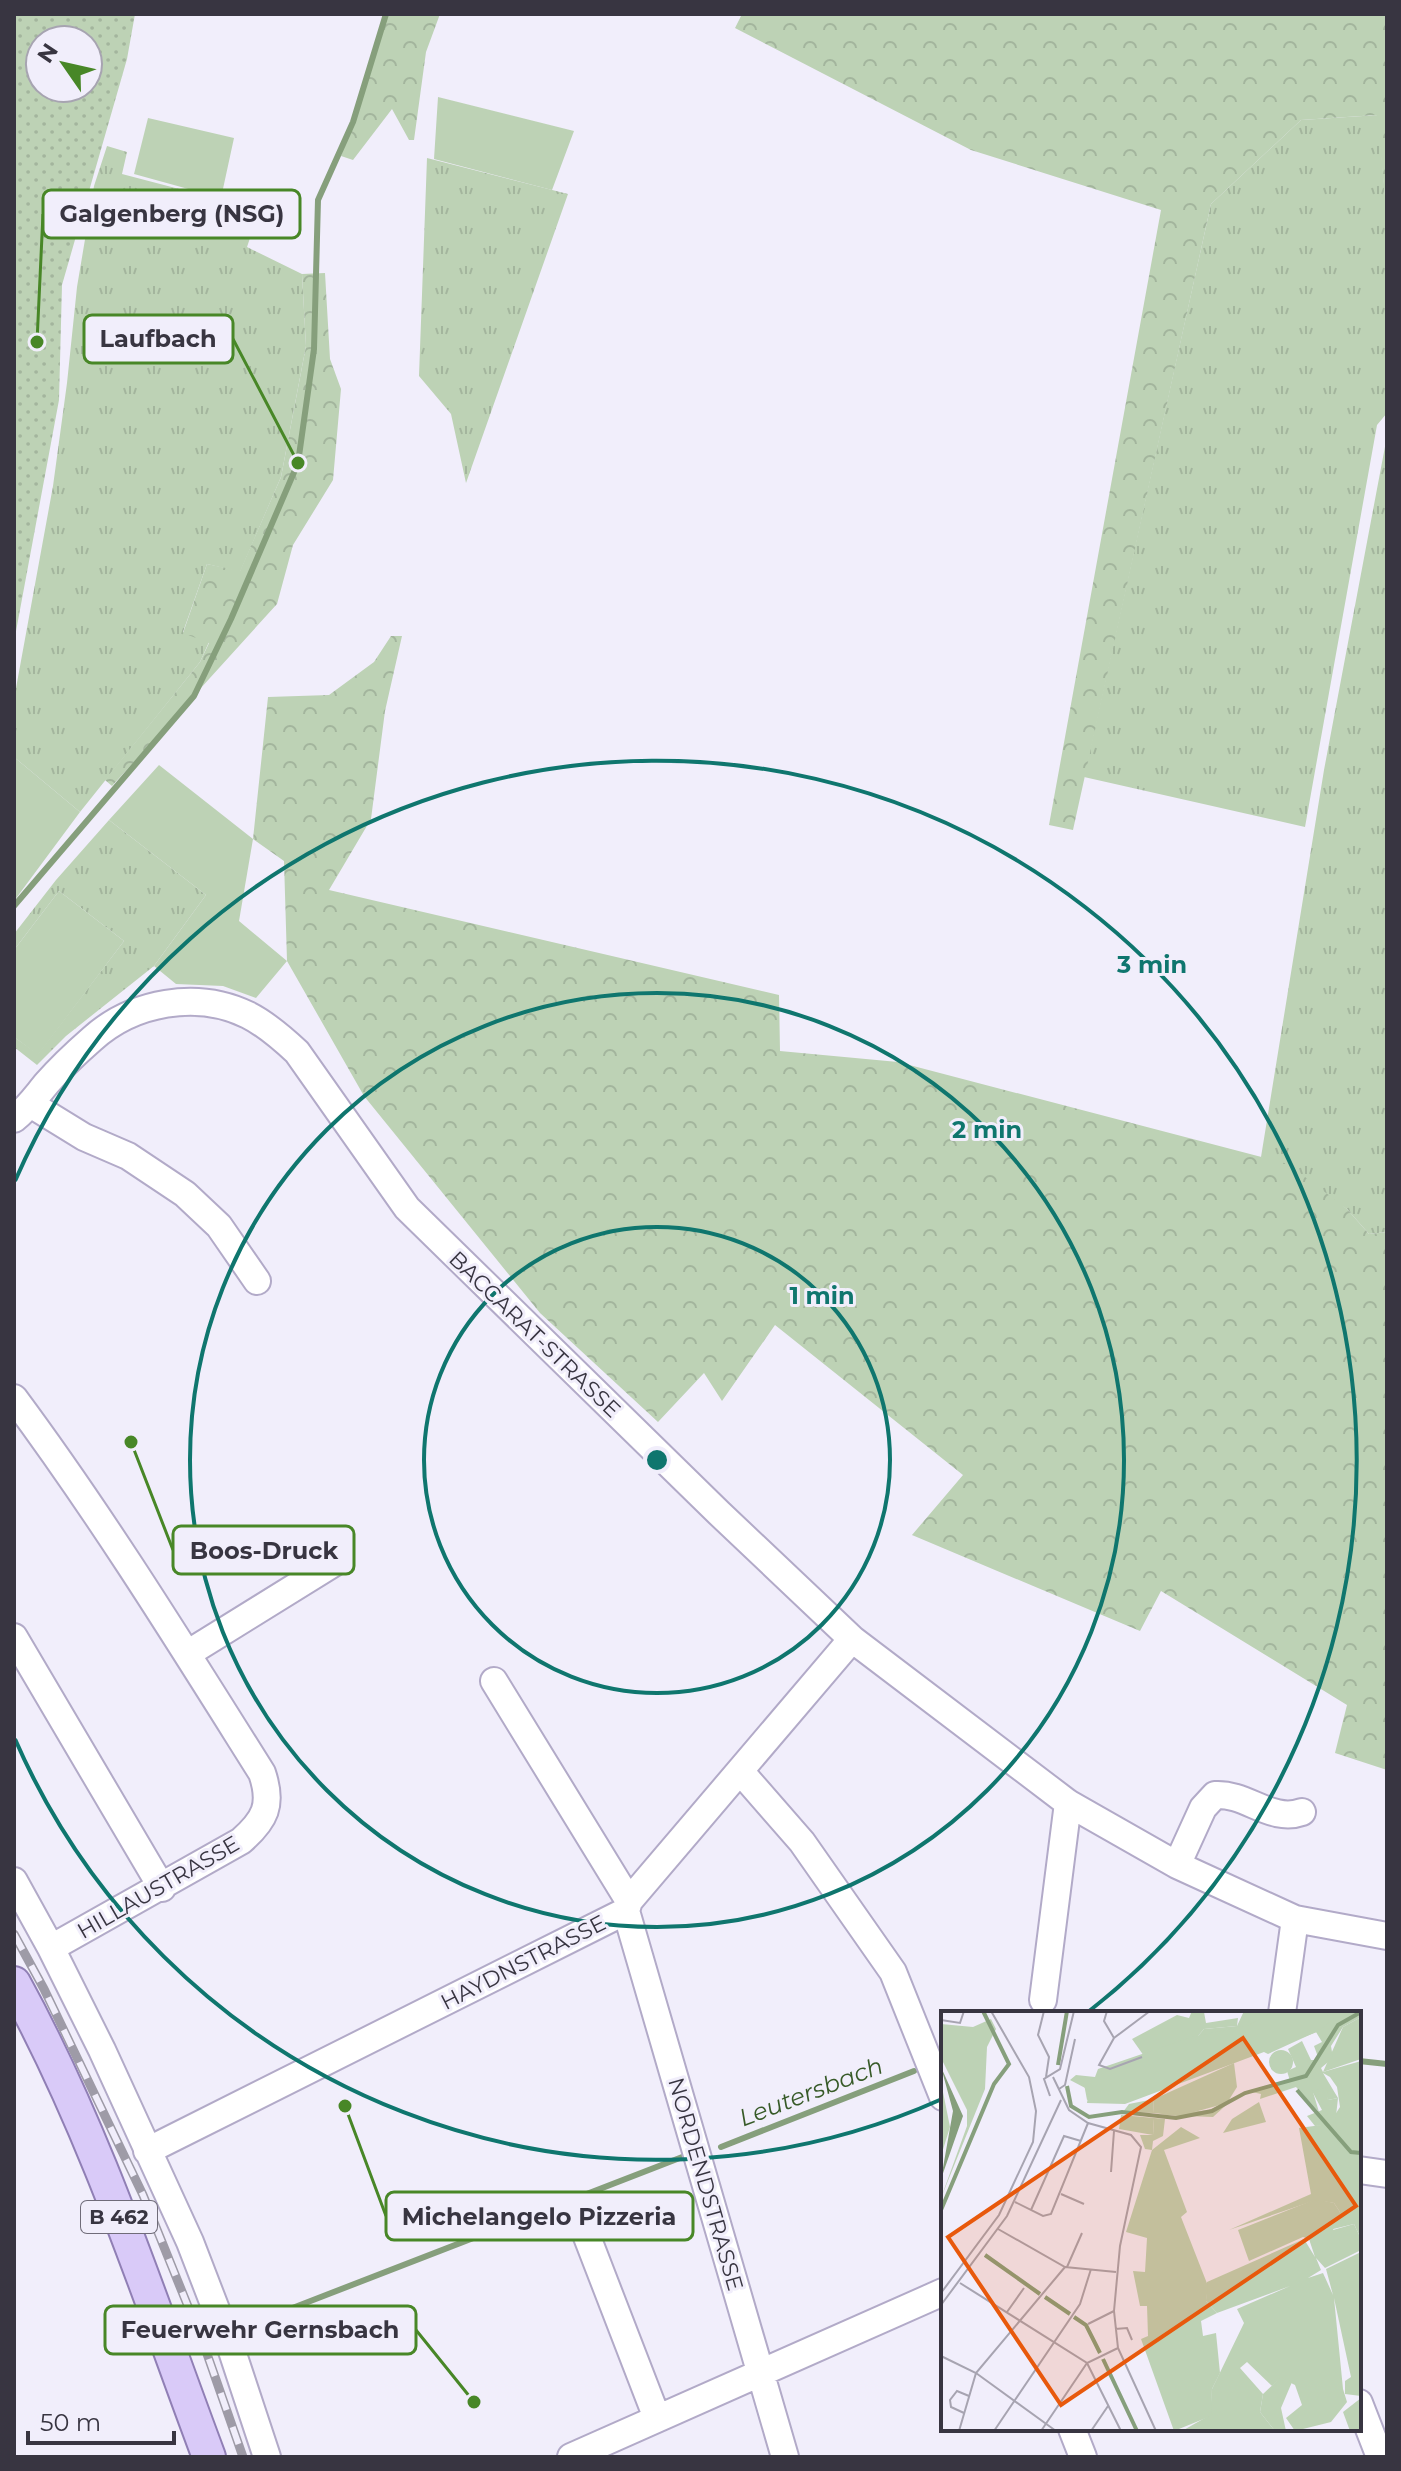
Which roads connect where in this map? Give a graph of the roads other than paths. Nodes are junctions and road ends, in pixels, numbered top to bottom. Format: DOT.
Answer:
graph roads {
  1 [pos="23,1112"];
  2 [pos="257,1281"];
  3 [pos="14,1398"];
  4 [pos="337,1561"];
  5 [pos="14,1637"];
  6 [pos="852,1639"];
  7 [pos="187,1654"];
  8 [pos="494,1681"];
  9 [pos="740,1771"];
  10 [pos="1068,1803"];
  11 [pos="1302,1812"];
  12 [pos="1177,1865"];
  13 [pos="14,1881"];
  14 [pos="162,1888"];
  15 [pos="628,1906"];
  16 [pos="1295,1919"];
  17 [pos="1387,1936"];
  18 [pos="51,1948"];
  19 [pos="14,1983"];
  20 [pos="1043,2000"];
  21 [pos="1282,2011"];
  22 [pos="941,2092"];
  23 [pos="147,2151"];
  24 [pos="1361,2170"];
  25 [pos="1387,2174"];
  26 [pos="584,2229"];
  27 [pos="941,2293"];
  28 [pos="761,2371"];
  29 [pos="1361,2408"];
  30 [pos="657,2418"];
  31 [pos="1073,2431"];
  32 [pos="209,2457"];
  33 [pos="267,2457"];
  34 [pos="571,2457"];
  35 [pos="785,2457"];
  36 [pos="1083,2457"];
  37 [pos="1380,2457"];
  1 -- 2 [label="street"];
  1 -- 6 [label="street, BACCARAT-STRASSE"];
  3 -- 7 [label="street, HILLAUSTRASSE"];
  4 -- 7 [label="street"];
  5 -- 14 [label="street"];
  6 -- 9 [label="street, HAYDNSTRASSE"];
  6 -- 10 [label="street, BACCARAT-STRASSE"];
  7 -- 14 [label="street, HILLAUSTRASSE"];
  8 -- 15 [label="street, NORDENDSTRASSE"];
  9 -- 15 [label="street, HAYDNSTRASSE"];
  9 -- 22 [label="street"];
  10 -- 12 [label="street, BACCARAT-STRASSE"];
  10 -- 20 [label="street"];
  11 -- 12 [label="street"];
  12 -- 16 [label="street, BACCARAT-STRASSE"];
  13 -- 18 [label="street"];
  14 -- 18 [label="street, HILLAUSTRASSE"];
  15 -- 23 [label="street, HAYDNSTRASSE"];
  15 -- 28 [label="street, NORDENDSTRASSE"];
  16 -- 17 [label="street, BACCARAT-STRASSE"];
  16 -- 21 [label="street"];
  18 -- 23 [label="street"];
  19 -- 32 [label="main road, B 462"];
  23 -- 33 [label="street"];
  24 -- 25 [label="street"];
  26 -- 30 [label="street"];
  27 -- 28 [label="street"];
  28 -- 30 [label="street"];
  28 -- 35 [label="street, NORDENDSTRASSE"];
  29 -- 37 [label="street"];
  30 -- 34 [label="street"];
  31 -- 36 [label="street"];
}
